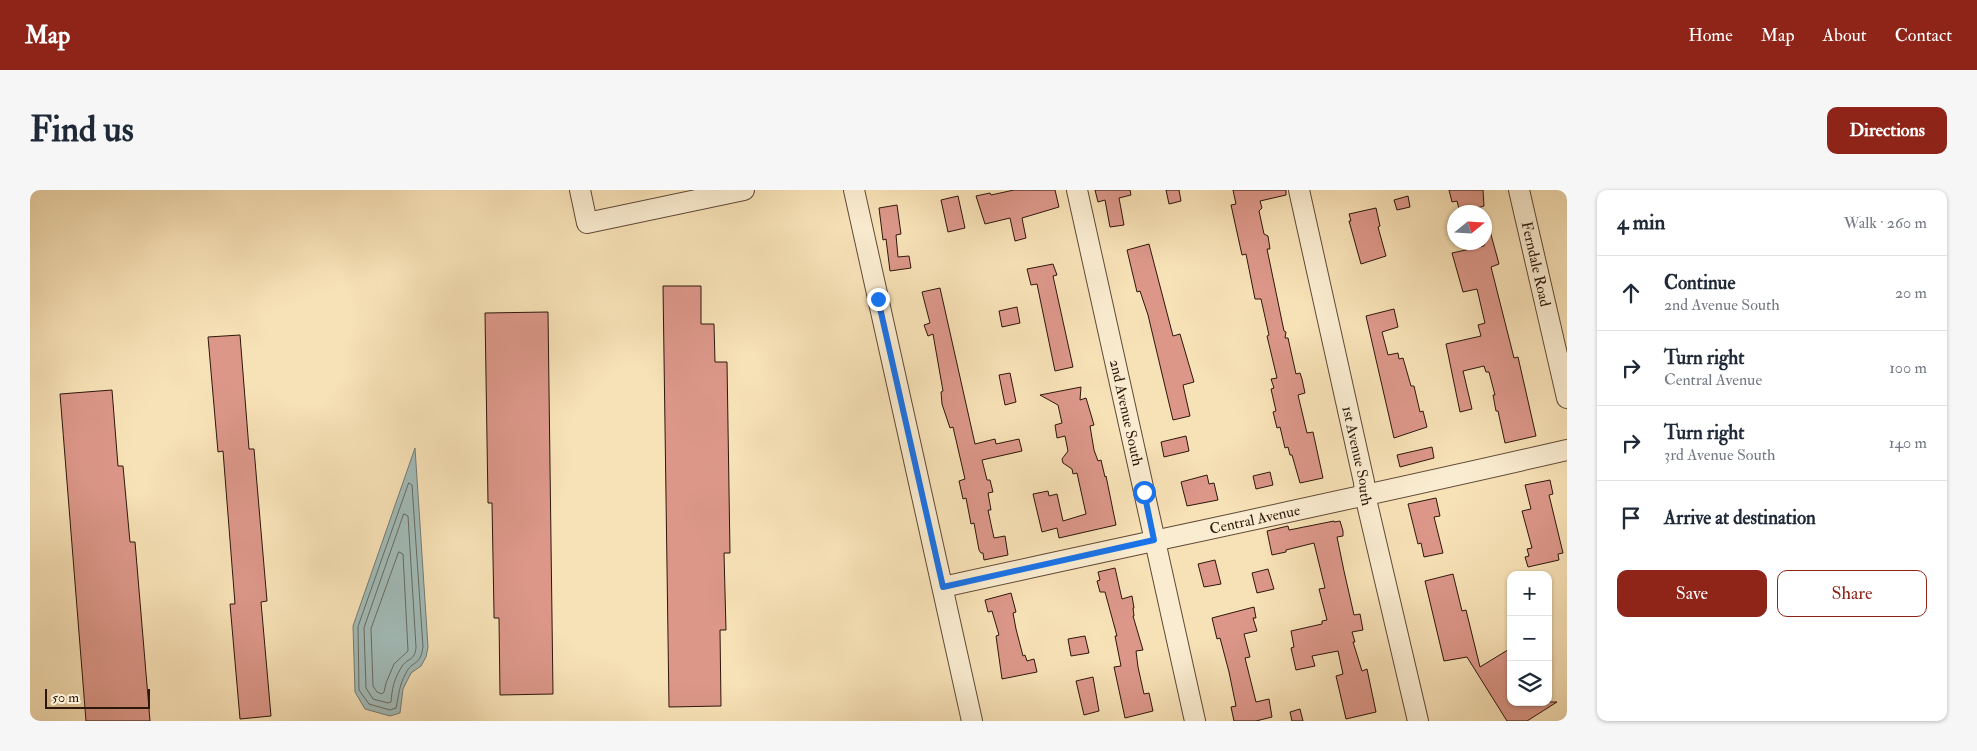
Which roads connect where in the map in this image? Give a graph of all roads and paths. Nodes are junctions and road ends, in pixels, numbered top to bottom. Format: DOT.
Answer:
graph roads {
  1 [pos="580,190"];
  2 [pos="744,190"];
  3 [pos="854,190"];
  4 [pos="1077,190"];
  5 [pos="1299,190"];
  6 [pos="1519,190"];
  7 [pos="1567,398"];
  8 [pos="1567,450"];
  9 [pos="1365,495"];
  10 [pos="1154,540"];
  11 [pos="943,587"];
  12 [pos="972,721"];
  13 [pos="1194,721"];
  14 [pos="1418,721"];
  1 -- 2 [label="street"];
  3 -- 11 [label="street"];
  4 -- 10 [label="street, 2nd Avenue South"];
  5 -- 9 [label="street, 1st Avenue South"];
  6 -- 7 [label="street, Ferndale Road"];
  8 -- 9 [label="street, Central Avenue"];
  9 -- 10 [label="street, Central Avenue"];
  9 -- 14 [label="street, 1st Avenue South"];
  10 -- 11 [label="street, Central Avenue"];
  10 -- 13 [label="street, 2nd Avenue South"];
  11 -- 12 [label="street"];
}
